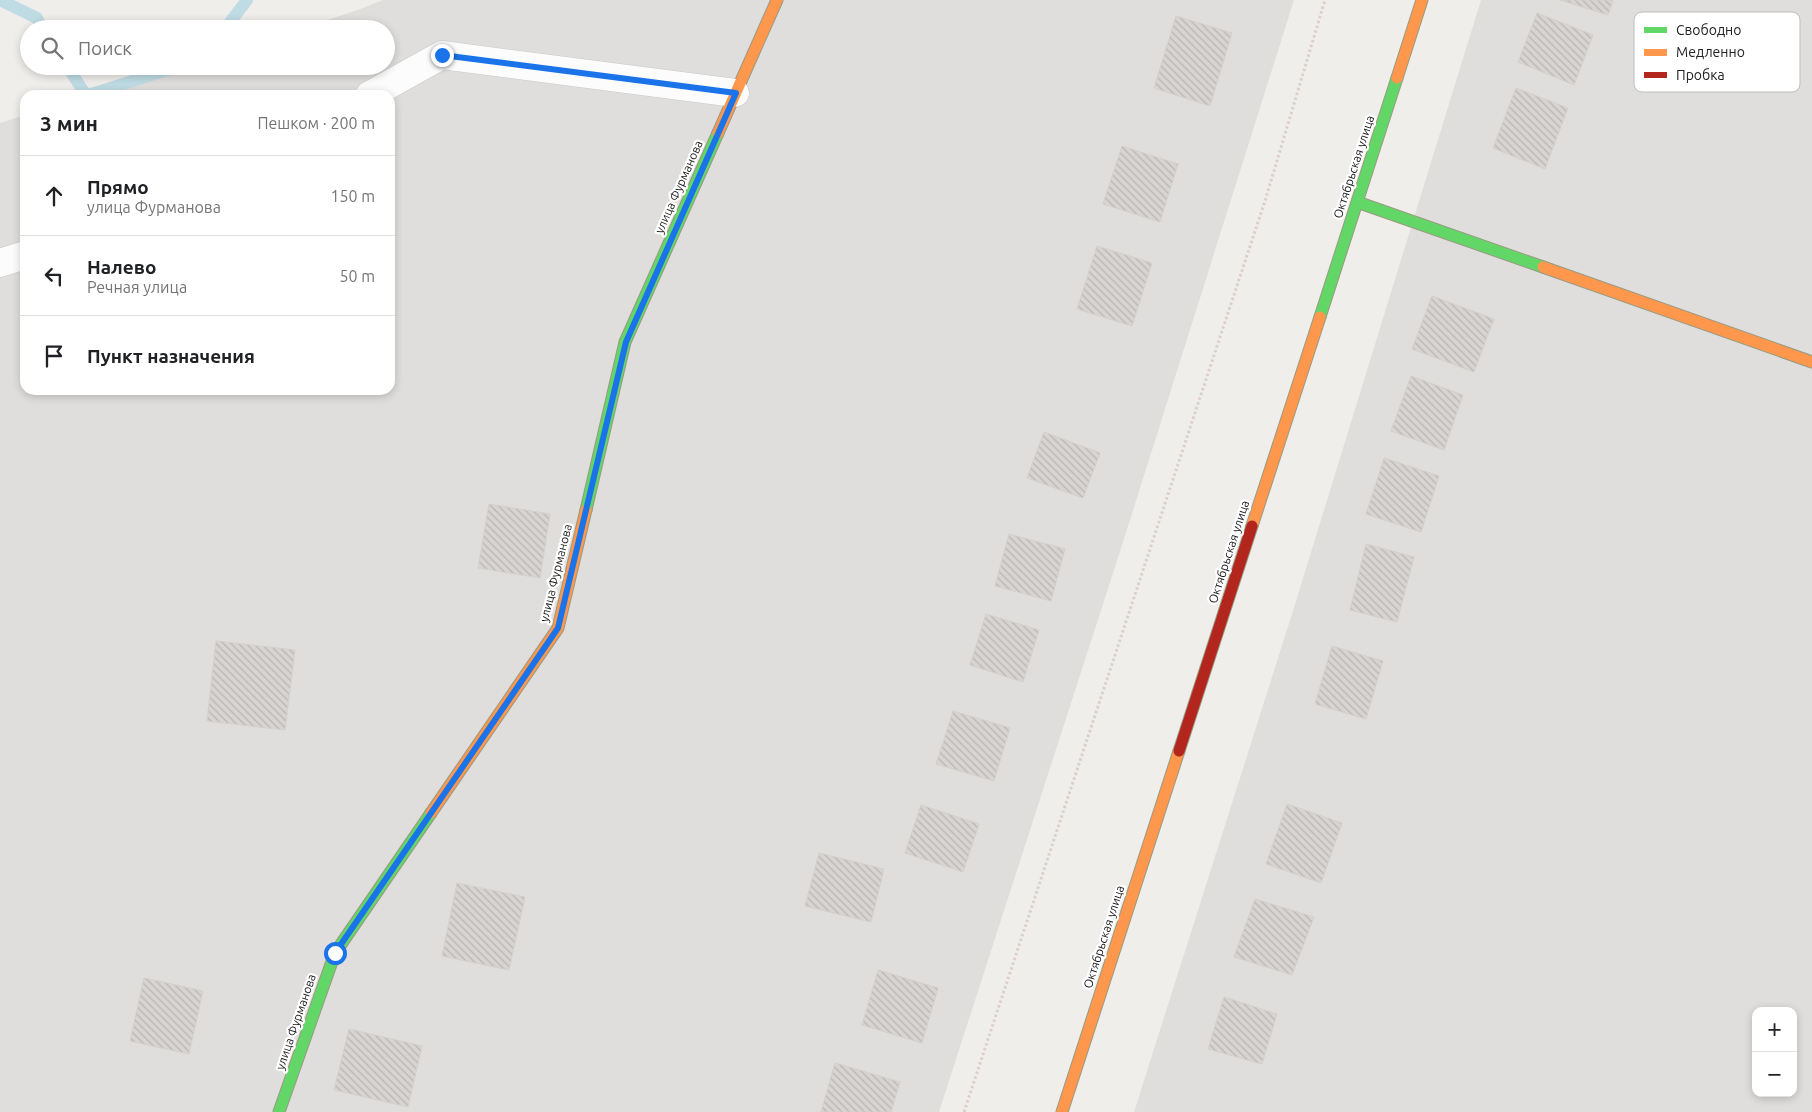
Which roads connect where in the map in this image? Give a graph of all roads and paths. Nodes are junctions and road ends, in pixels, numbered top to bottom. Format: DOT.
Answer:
graph roads {
  1 [pos="777,0"];
  2 [pos="1325,0"];
  3 [pos="1422,0"];
  4 [pos="379,90"];
  5 [pos="736,93"];
  6 [pos="1357,202"];
  7 [pos="20,257"];
  8 [pos="0,264"];
  9 [pos="1812,362"];
  10 [pos="279,1112"];
  11 [pos="964,1112"];
  12 [pos="1062,1112"];
  1 -- 5 [label="street, улица Фурманова"];
  2 -- 11 [label="path"];
  3 -- 6 [label="street, Октябрьская улица"];
  4 -- 5 [label="street"];
  5 -- 10 [label="street, улица Фурманова"];
  6 -- 9 [label="street"];
  6 -- 12 [label="street, Октябрьская улица"];
  7 -- 8 [label="street"];
}
